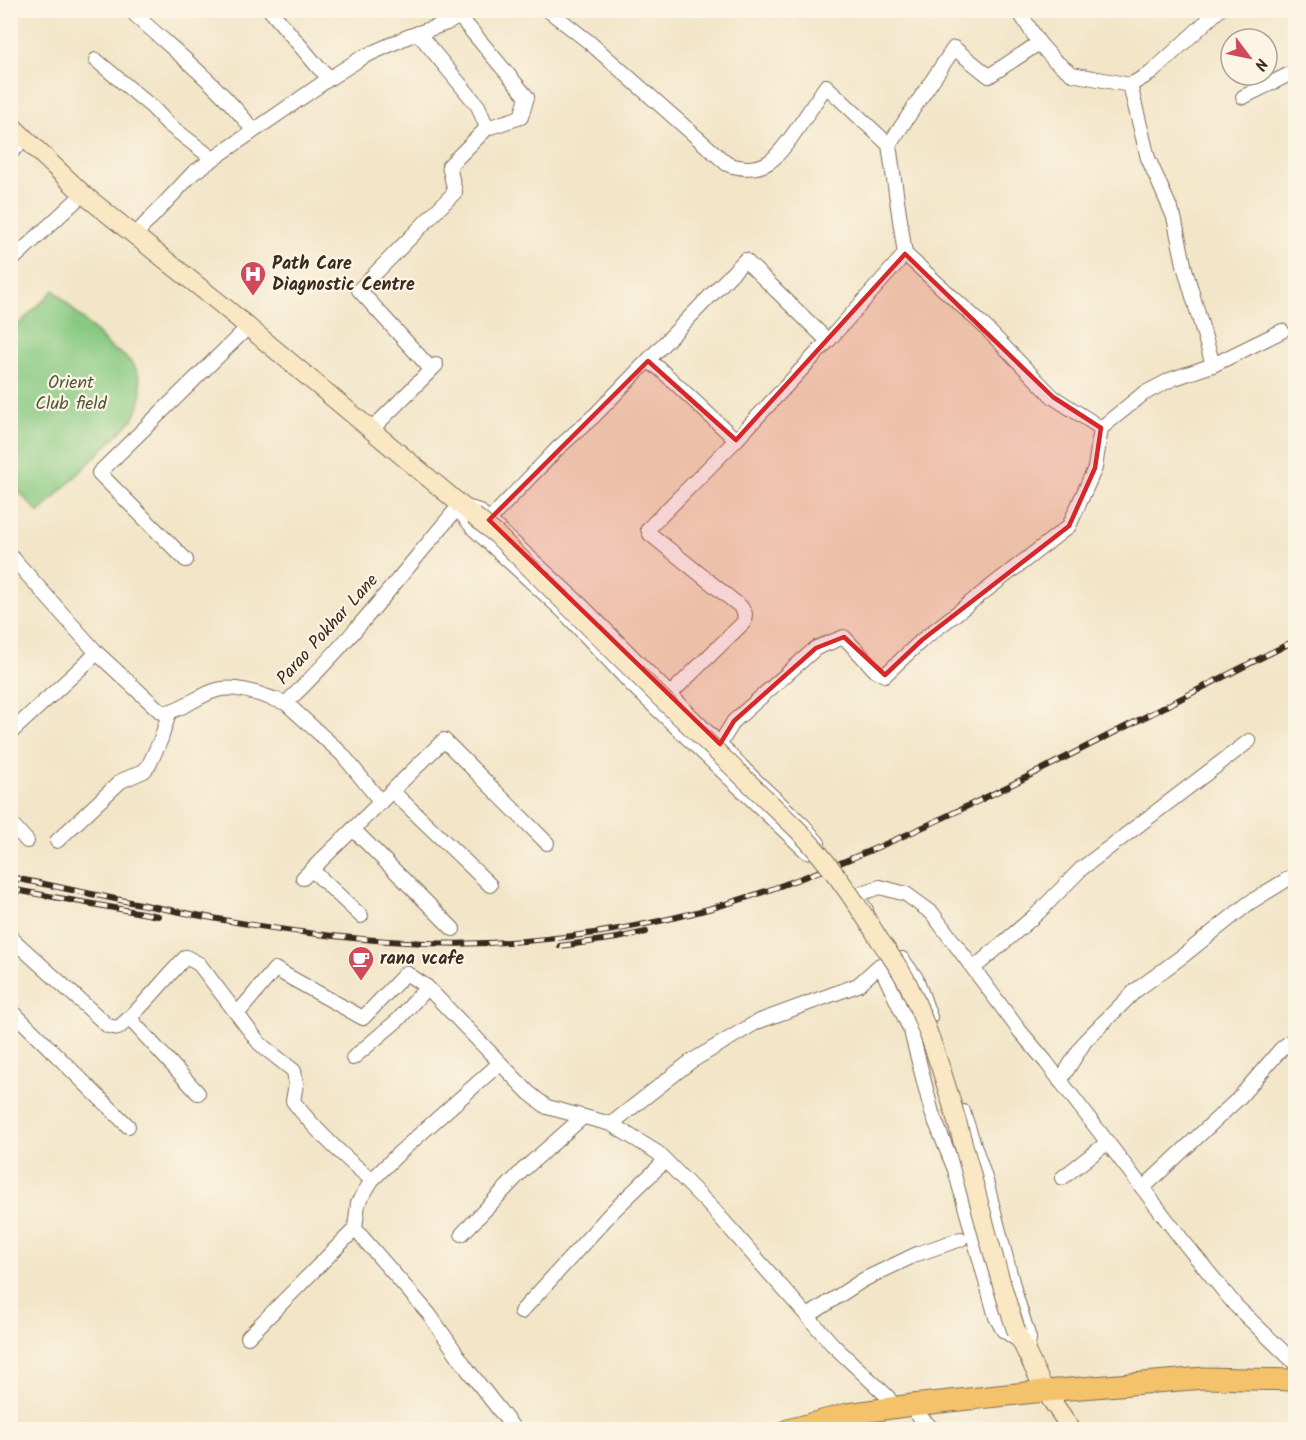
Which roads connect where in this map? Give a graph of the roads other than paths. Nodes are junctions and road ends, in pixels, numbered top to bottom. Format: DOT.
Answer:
graph roads {
  1 [pos="130,10"];
  2 [pos="270,10"];
  3 [pos="548,10"];
  4 [pos="1018,10"];
  5 [pos="1219,10"];
  6 [pos="465,13"];
  7 [pos="418,33"];
  8 [pos="1039,43"];
  9 [pos="96,60"];
  10 [pos="1296,71"];
  11 [pos="330,78"];
  12 [pos="1130,85"];
  13 [pos="1243,97"];
  14 [pos="10,124"];
  15 [pos="487,128"];
  16 [pos="253,130"];
  17 [pos="26,139"];
  18 [pos="889,145"];
  19 [pos="10,153"];
  20 [pos="213,159"];
  21 [pos="83,194"];
  22 [pos="135,235"];
  23 [pos="905,255"];
  24 [pos="10,262"];
  25 [pos="248,327"];
  26 [pos="1282,331"];
  27 [pos="828,341"];
  28 [pos="648,361"];
  29 [pos="1213,365"];
  30 [pos="1101,428"];
  31 [pos="371,430"];
  32 [pos="736,440"];
  33 [pos="474,513"];
  34 [pos="10,555"];
  35 [pos="186,560"];
  36 [pos="97,653"];
  37 [pos="670,694"];
  38 [pos="286,703"];
  39 [pos="656,708"];
  40 [pos="169,713"];
  41 [pos="10,733"];
  42 [pos="1249,741"];
  43 [pos="720,744"];
  44 [pos="710,760"];
  45 [pos="392,791"];
  46 [pos="381,802"];
  47 [pos="10,822"];
  48 [pos="353,829"];
  49 [pos="27,841"];
  50 [pos="57,841"];
  51 [pos="547,843"];
  52 [pos="1296,874"];
  53 [pos="490,885"];
  54 [pos="361,916"];
  55 [pos="453,929"];
  56 [pos="10,937"];
  57 [pos="974,968"];
  58 [pos="427,987"];
  59 [pos="10,1009"];
  60 [pos="238,1013"];
  61 [pos="130,1019"];
  62 [pos="1296,1037"];
  63 [pos="353,1058"];
  64 [pos="500,1063"];
  65 [pos="1060,1081"];
  66 [pos="198,1093"];
  67 [pos="583,1117"];
  68 [pos="612,1124"];
  69 [pos="128,1126"];
  70 [pos="1107,1143"];
  71 [pos="665,1161"];
  72 [pos="1062,1178"];
  73 [pos="372,1180"];
  74 [pos="1143,1188"];
  75 [pos="355,1229"];
  76 [pos="462,1234"];
  77 [pos="961,1239"];
  78 [pos="521,1312"];
  79 [pos="808,1316"];
  80 [pos="249,1336"];
  81 [pos="1022,1343"];
  82 [pos="1296,1364"];
  83 [pos="1296,1380"];
  84 [pos="1045,1391"];
  85 [pos="903,1406"];
  86 [pos="515,1430"];
  87 [pos="788,1430"];
  88 [pos="934,1430"];
  89 [pos="1072,1430"];
  1 -- 16 [label="street"];
  2 -- 11 [label="street"];
  3 -- 18 [label="street"];
  4 -- 8 [label="street"];
  5 -- 12 [label="street"];
  6 -- 7 [label="street"];
  6 -- 15 [label="street"];
  7 -- 11 [label="street"];
  7 -- 15 [label="street"];
  8 -- 12 [label="street"];
  8 -- 18 [label="street"];
  9 -- 20 [label="street"];
  10 -- 13 [label="street"];
  11 -- 16 [label="street"];
  12 -- 29 [label="street"];
  14 -- 17 [label="main road"];
  15 -- 31 [label="street"];
  16 -- 20 [label="street"];
  17 -- 19 [label="street"];
  17 -- 21 [label="main road"];
  18 -- 23 [label="street"];
  20 -- 22 [label="street"];
  21 -- 22 [label="main road"];
  21 -- 24 [label="street"];
  22 -- 25 [label="main road"];
  23 -- 27 [label="street"];
  23 -- 30 [label="street"];
  25 -- 31 [label="main road"];
  25 -- 35 [label="street"];
  26 -- 29 [label="street"];
  27 -- 28 [label="street, Parao Pokhar Lane"];
  27 -- 32 [label="street"];
  28 -- 32 [label="street"];
  28 -- 33 [label="street, Parao Pokhar Lane"];
  29 -- 30 [label="street"];
  30 -- 43 [label="street"];
  31 -- 33 [label="main road"];
  32 -- 37 [label="street"];
  33 -- 37 [label="street"];
  33 -- 38 [label="street, Parao Pokhar Lane"];
  33 -- 39 [label="street"];
  33 -- 81 [label="main road, bridge"];
  34 -- 36 [label="street"];
  36 -- 40 [label="street"];
  36 -- 41 [label="street"];
  37 -- 39 [label="street"];
  37 -- 43 [label="street"];
  38 -- 40 [label="street, Parao Pokhar Lane"];
  38 -- 46 [label="street"];
  39 -- 44 [label="street"];
  40 -- 50 [label="street"];
  42 -- 57 [label="street"];
  43 -- 44 [label="street"];
  43 -- 44 [label="street"];
  45 -- 46 [label="street"];
  45 -- 51 [label="street"];
  45 -- 53 [label="street"];
  46 -- 48 [label="street"];
  47 -- 49 [label="street"];
  48 -- 54 [label="street"];
  48 -- 55 [label="street"];
  52 -- 65 [label="street"];
  56 -- 61 [label="street"];
  57 -- 65 [label="street"];
  57 -- 81 [label="street"];
  58 -- 60 [label="street"];
  58 -- 63 [label="street"];
  58 -- 64 [label="street"];
  59 -- 69 [label="street"];
  60 -- 61 [label="street"];
  60 -- 73 [label="street"];
  61 -- 66 [label="street"];
  62 -- 74 [label="street"];
  64 -- 67 [label="street"];
  64 -- 73 [label="street"];
  65 -- 70 [label="street"];
  67 -- 68 [label="street"];
  67 -- 76 [label="street"];
  68 -- 71 [label="street"];
  68 -- 81 [label="street"];
  70 -- 72 [label="street"];
  70 -- 74 [label="street"];
  71 -- 78 [label="street"];
  71 -- 79 [label="street"];
  73 -- 75 [label="street"];
  74 -- 82 [label="street"];
  75 -- 80 [label="street"];
  75 -- 86 [label="street"];
  77 -- 79 [label="street"];
  79 -- 85 [label="street"];
  81 -- 84 [label="main road"];
  83 -- 84 [label="main road"];
  84 -- 85 [label="main road"];
  84 -- 89 [label="main road"];
  85 -- 87 [label="main road"];
  85 -- 88 [label="street"];
}
